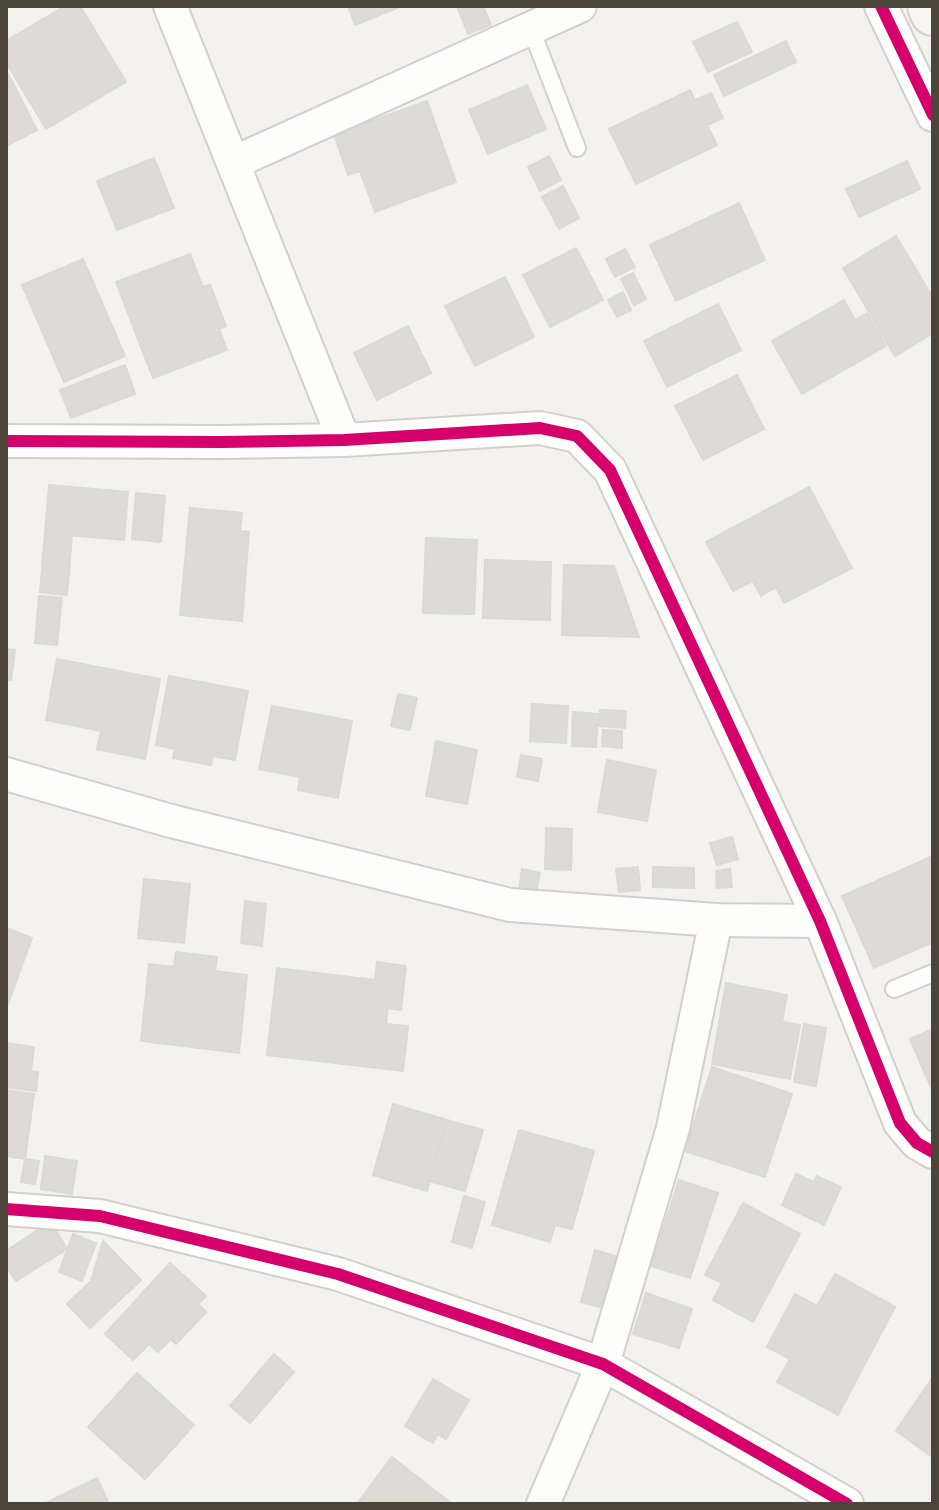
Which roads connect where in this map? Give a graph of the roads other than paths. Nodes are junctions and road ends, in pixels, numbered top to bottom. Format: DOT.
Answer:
graph roads {
  1 [pos="170,6"];
  2 [pos="580,6"];
  3 [pos="881,6"];
  4 [pos="930,6"];
  5 [pos="933,13"];
  6 [pos="531,29"];
  7 [pos="933,115"];
  8 [pos="577,148"];
  9 [pos="233,163"];
  10 [pos="344,440"];
  11 [pos="6,441"];
  12 [pos="6,774"];
  13 [pos="716,920"];
  14 [pos="820,921"];
  15 [pos="933,973"];
  16 [pos="894,989"];
  17 [pos="933,1152"];
  18 [pos="6,1209"];
  19 [pos="603,1364"];
  20 [pos="543,1504"];
  21 [pos="847,1504"];
  1 -- 9 [label="street"];
  2 -- 6 [label="street"];
  3 -- 7 [label="street"];
  4 -- 5 [label="street"];
  6 -- 8 [label="lane"];
  6 -- 9 [label="street"];
  9 -- 10 [label="street"];
  10 -- 11 [label="street"];
  10 -- 14 [label="street"];
  12 -- 13 [label="street"];
  13 -- 14 [label="street"];
  13 -- 19 [label="street"];
  14 -- 17 [label="street"];
  15 -- 16 [label="lane"];
  18 -- 19 [label="street"];
  19 -- 20 [label="street"];
  19 -- 21 [label="street"];
}
